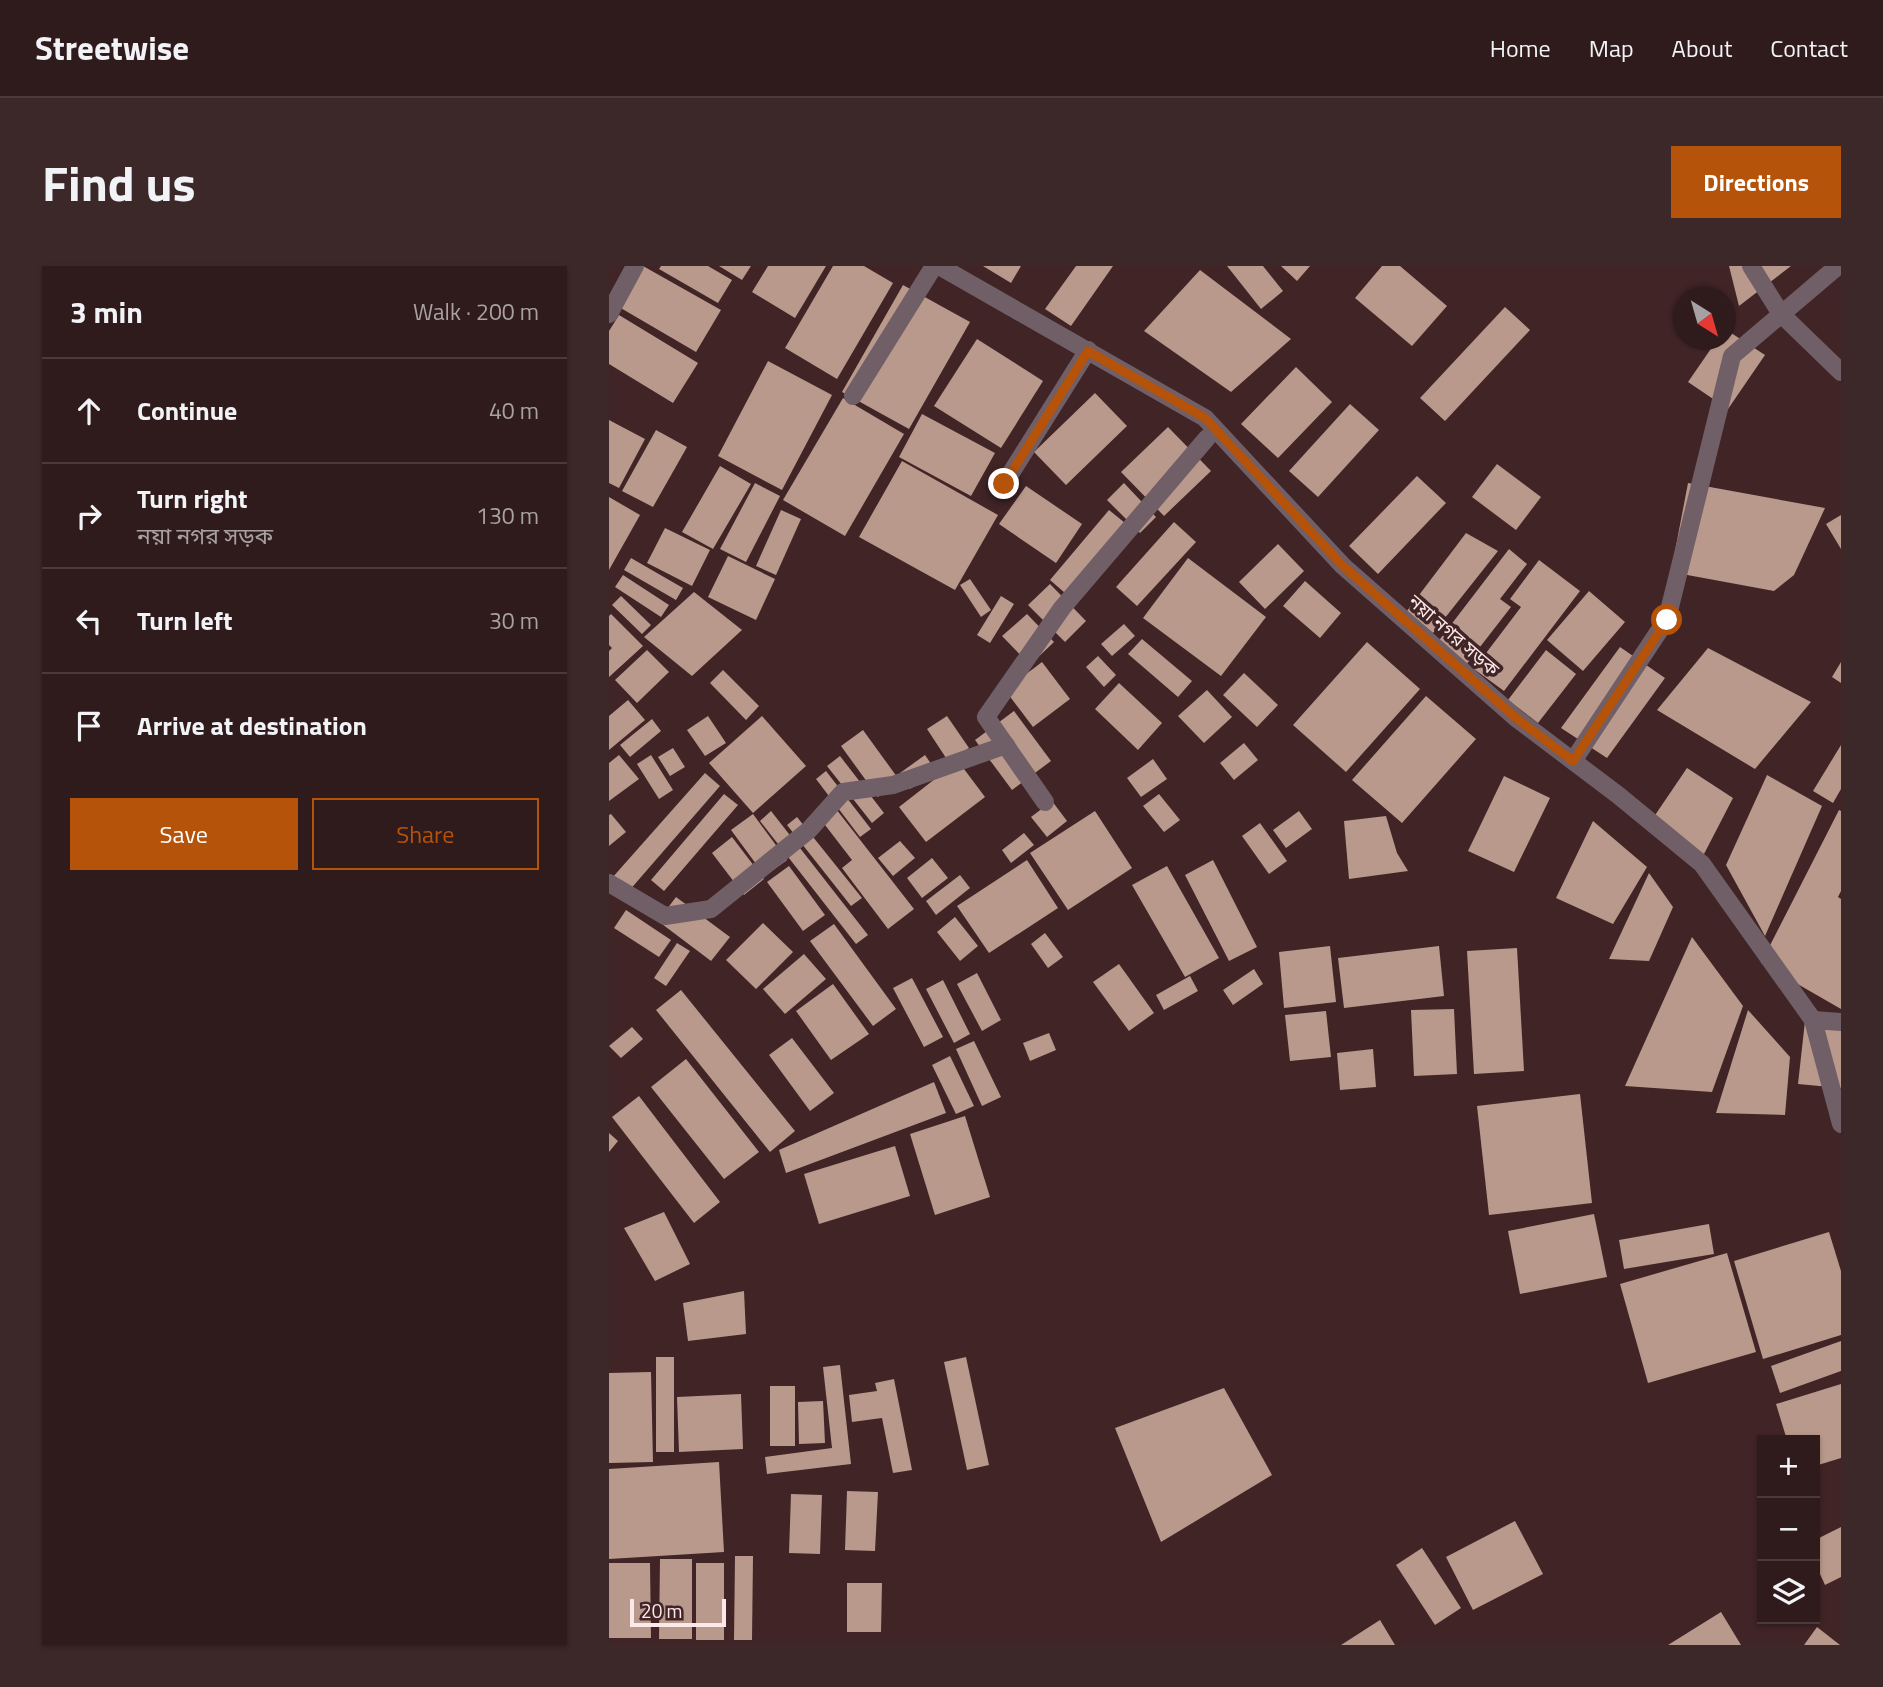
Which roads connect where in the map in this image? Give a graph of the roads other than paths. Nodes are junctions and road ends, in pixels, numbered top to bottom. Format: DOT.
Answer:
graph roads {
  1 [pos="635,266"];
  2 [pos="937,266"];
  3 [pos="1751,266"];
  4 [pos="1837,266"];
  5 [pos="609,314"];
  6 [pos="1781,314"];
  7 [pos="1088,351"];
  8 [pos="1841,372"];
  9 [pos="853,396"];
  10 [pos="1207,438"];
  11 [pos="1004,484"];
  12 [pos="1006,745"];
  13 [pos="1573,761"];
  14 [pos="1045,802"];
  15 [pos="609,883"];
  16 [pos="1813,1020"];
  17 [pos="1841,1022"];
  18 [pos="1841,1124"];
  1 -- 5 [label="street"];
  2 -- 7 [label="street, নয়া নগর সড়ক"];
  2 -- 9 [label="street"];
  3 -- 6 [label="street"];
  4 -- 6 [label="street"];
  6 -- 8 [label="street"];
  6 -- 13 [label="street"];
  7 -- 11 [label="street"];
  7 -- 13 [label="street, নয়া নগর সড়ক"];
  10 -- 12 [label="street"];
  12 -- 14 [label="street"];
  12 -- 15 [label="street"];
  13 -- 16 [label="street, নয়া নগর সড়ক"];
  16 -- 17 [label="street"];
  16 -- 18 [label="street, নয়া নগর সড়ক"];
}
